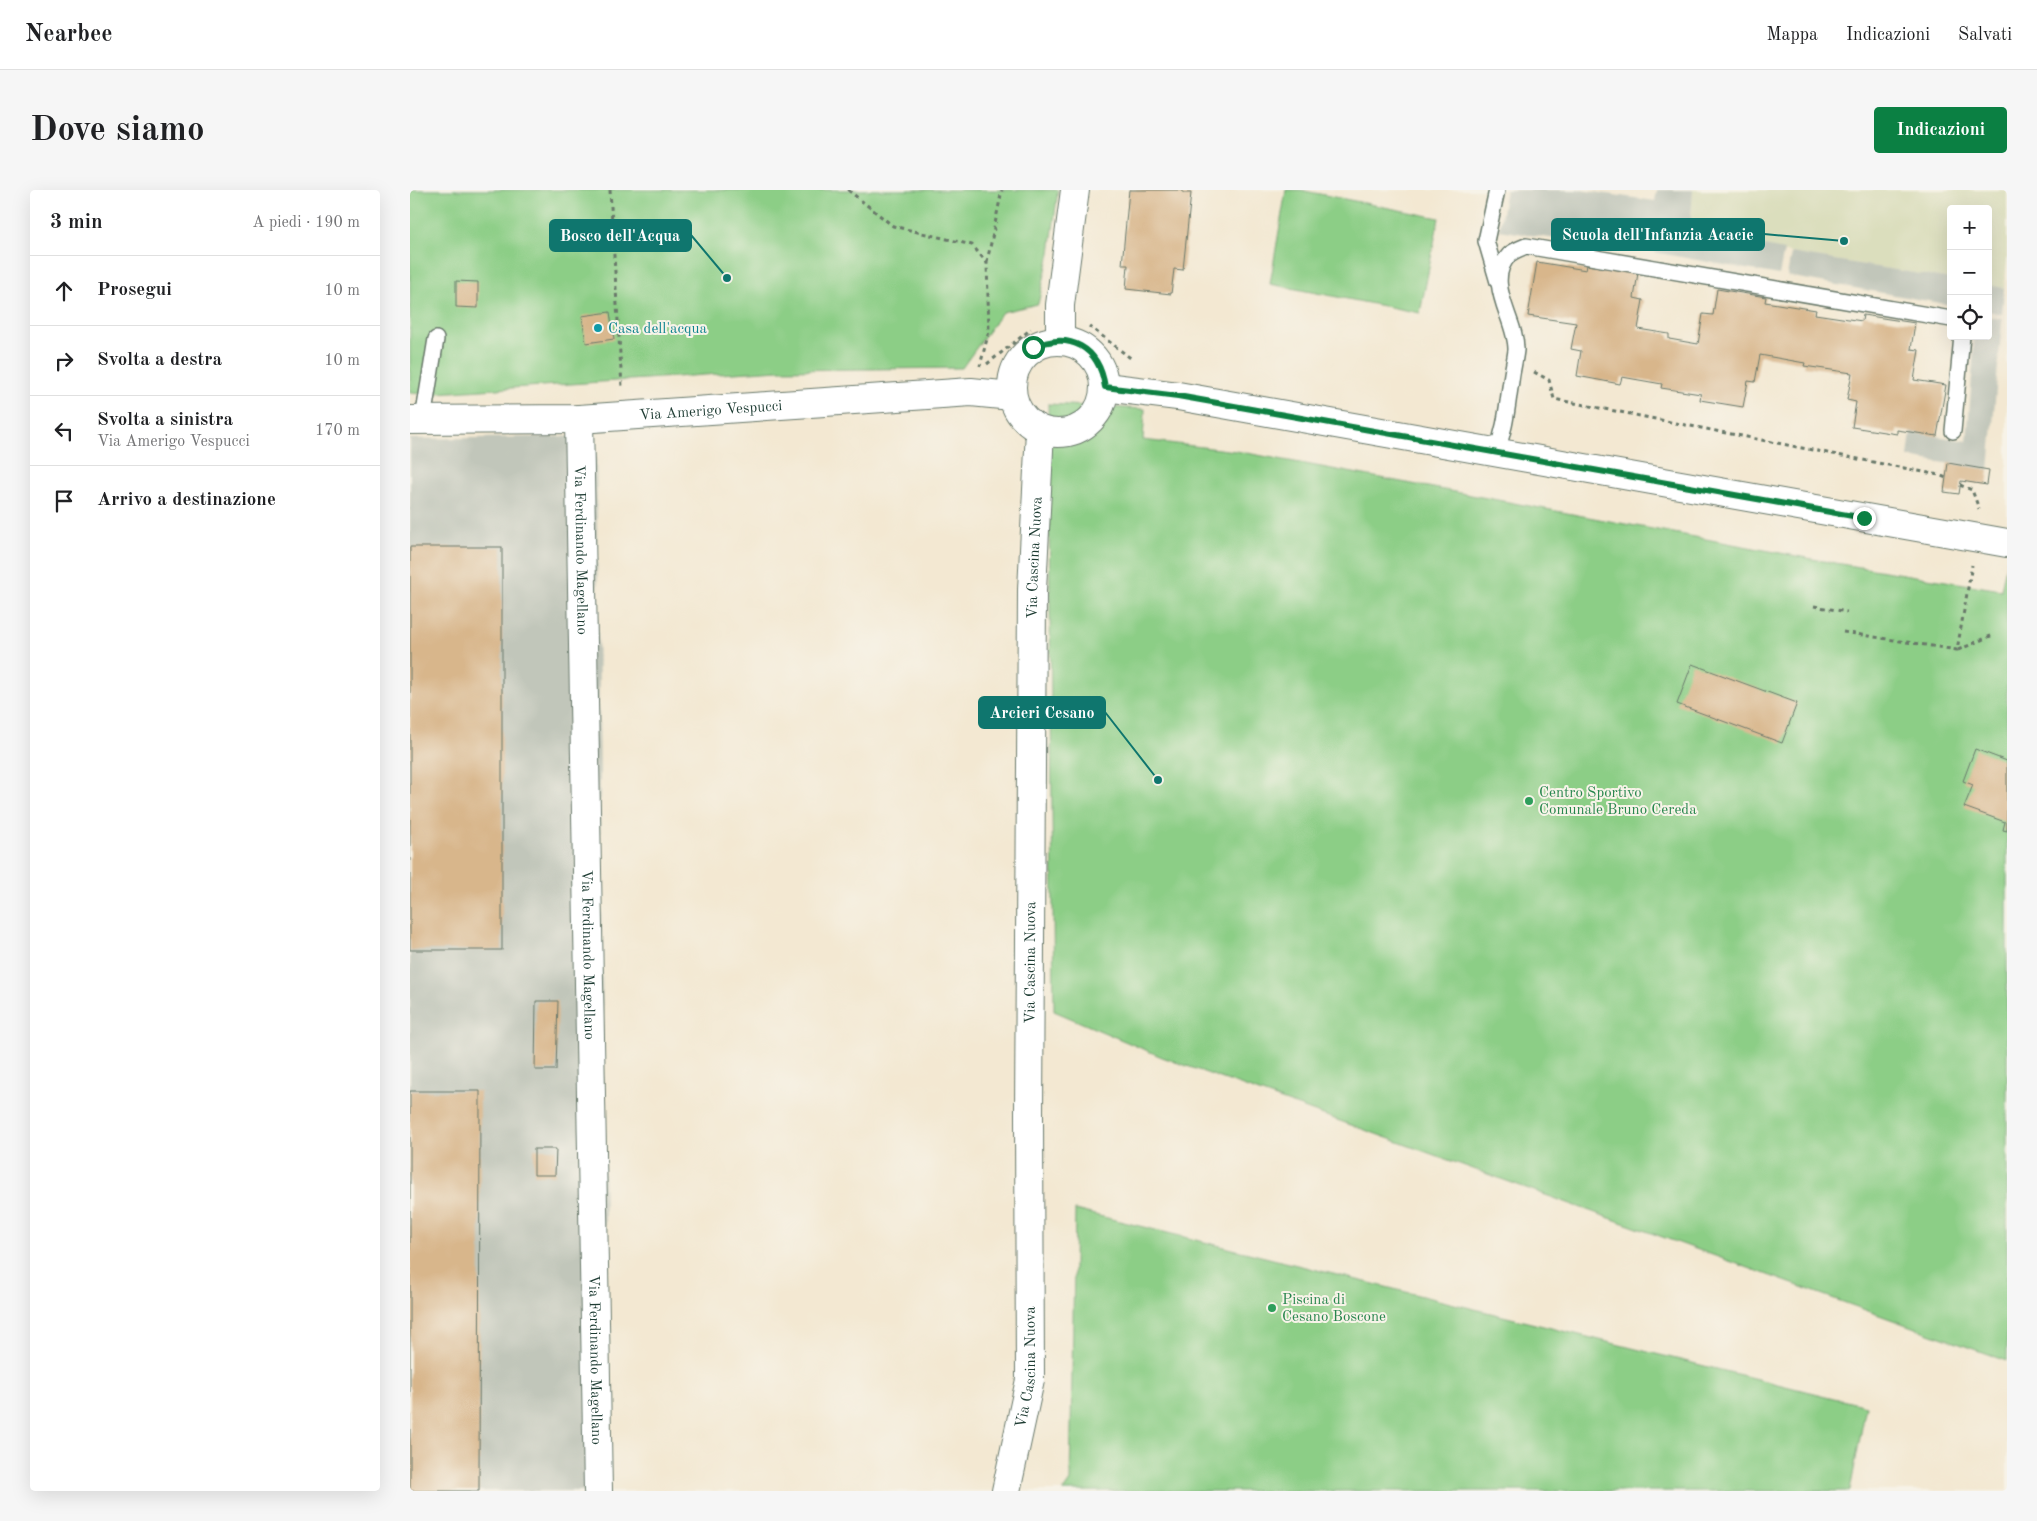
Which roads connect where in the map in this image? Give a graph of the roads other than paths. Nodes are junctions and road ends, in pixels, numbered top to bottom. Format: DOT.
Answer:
graph roads {
  1 [pos="1076,190"];
  2 [pos="1497,190"];
  3 [pos="1500,286"];
  4 [pos="1947,318"];
  5 [pos="436,339"];
  6 [pos="1060,340"];
  7 [pos="1962,340"];
  8 [pos="1105,387"];
  9 [pos="1012,396"];
  10 [pos="579,419"];
  11 [pos="415,420"];
  12 [pos="1040,430"];
  13 [pos="1953,431"];
  14 [pos="1496,452"];
  15 [pos="2007,543"];
  16 [pos="598,1491"];
  17 [pos="1006,1491"];
  1 -- 6 [label="street"];
  2 -- 3 [label="lane"];
  3 -- 4 [label="lane"];
  3 -- 14 [label="lane"];
  5 -- 11 [label="lane"];
  6 -- 8 [label="street"];
  6 -- 9 [label="street"];
  7 -- 13 [label="lane"];
  8 -- 12 [label="street"];
  8 -- 14 [label="street"];
  9 -- 10 [label="street, Via Amerigo Vespucci"];
  9 -- 12 [label="street"];
  10 -- 11 [label="street, Via Amerigo Vespucci"];
  10 -- 16 [label="street, Via Ferdinando Magellano"];
  12 -- 17 [label="street, Via Cascina Nuova"];
  14 -- 15 [label="street"];
}
